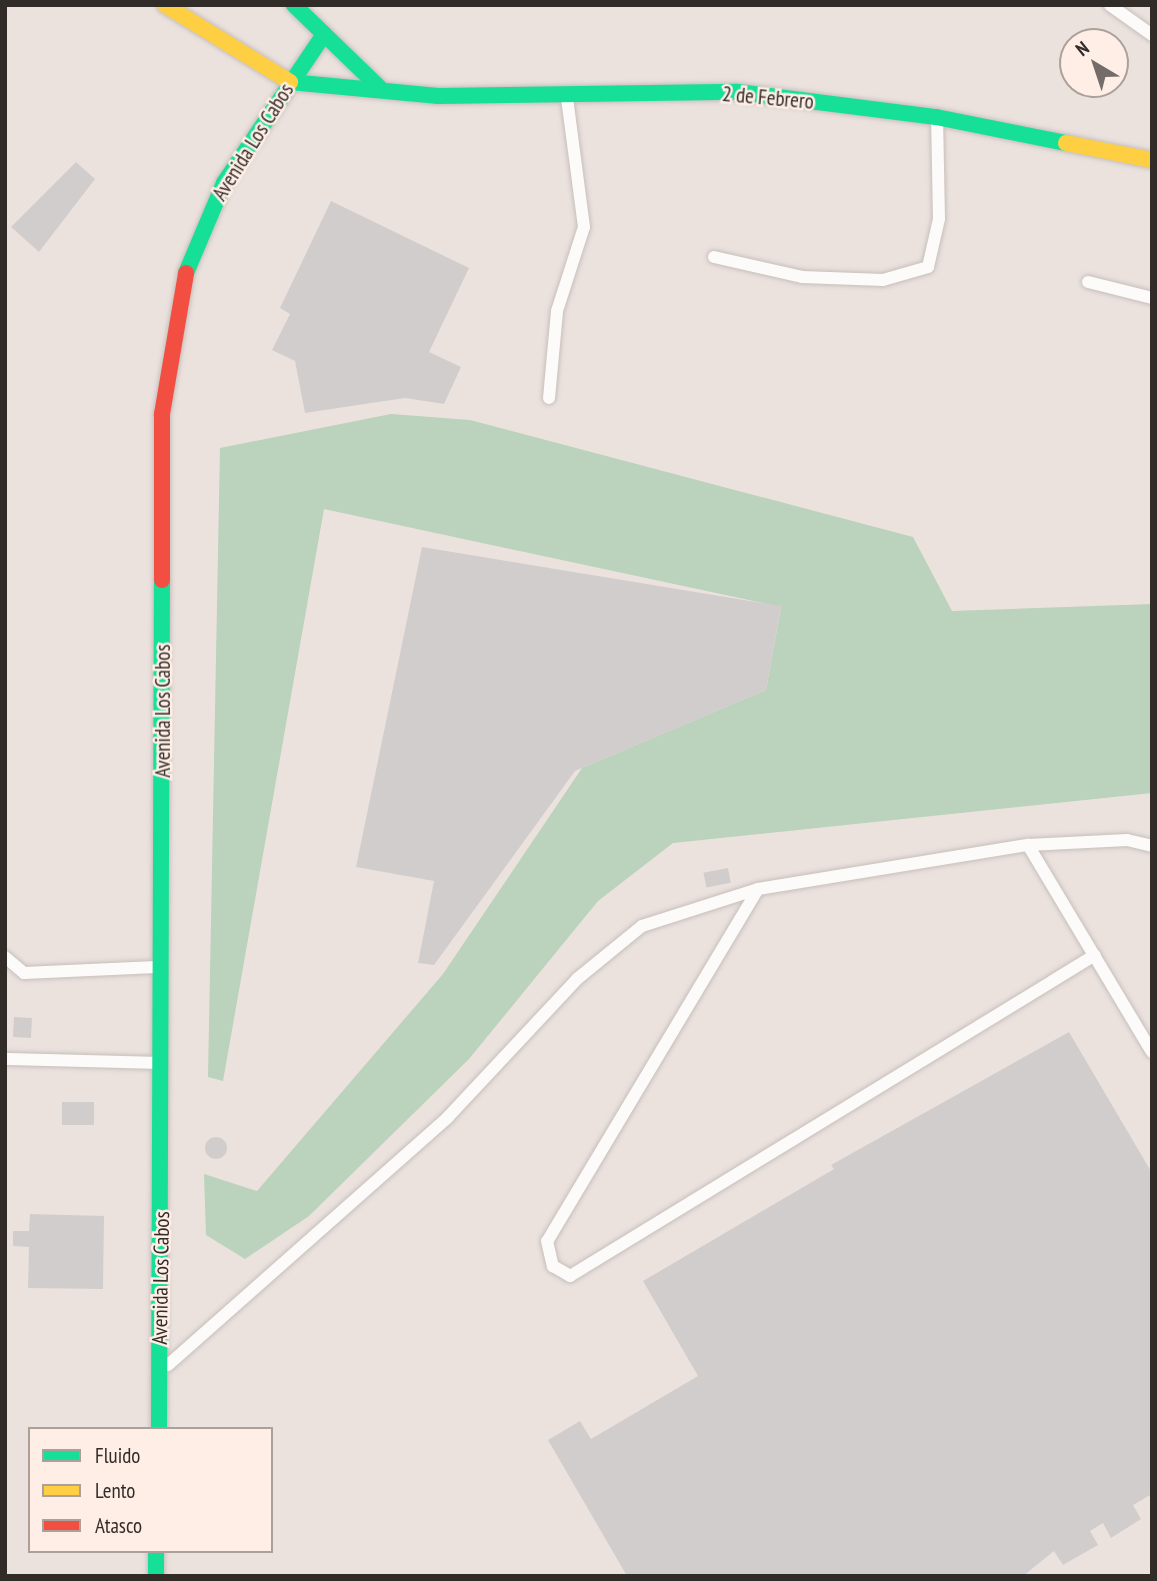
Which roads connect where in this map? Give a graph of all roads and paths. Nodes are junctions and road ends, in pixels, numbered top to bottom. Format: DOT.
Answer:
graph roads {
  1 [pos="165,5"];
  2 [pos="294,5"];
  3 [pos="1110,5"];
  4 [pos="324,34"];
  5 [pos="1152,35"];
  6 [pos="290,82"];
  7 [pos="380,88"];
  8 [pos="567,97"];
  9 [pos="936,117"];
  10 [pos="1152,160"];
  11 [pos="714,257"];
  12 [pos="1088,282"];
  13 [pos="1152,298"];
  14 [pos="549,398"];
  15 [pos="1028,845"];
  16 [pos="1152,846"];
  17 [pos="758,889"];
  18 [pos="1095,955"];
  19 [pos="5,957"];
  20 [pos="163,967"];
  21 [pos="1152,1052"];
  22 [pos="5,1059"];
  23 [pos="163,1064"];
  24 [pos="160,1373"];
  25 [pos="159,1427"];
  26 [pos="156,1553"];
  27 [pos="156,1576"];
  1 -- 6 [label="main road"];
  2 -- 4 [label="main road"];
  3 -- 5 [label="lane"];
  4 -- 6 [label="main road, Avenida Los Cabos"];
  4 -- 7 [label="main road"];
  6 -- 7 [label="main road, 2 de Febrero"];
  6 -- 20 [label="main road, Avenida Los Cabos"];
  7 -- 8 [label="main road, 2 de Febrero"];
  8 -- 9 [label="main road, 2 de Febrero"];
  8 -- 14 [label="lane"];
  9 -- 10 [label="main road, 2 de Febrero"];
  9 -- 11 [label="lane"];
  12 -- 13 [label="lane"];
  15 -- 16 [label="lane"];
  15 -- 17 [label="lane"];
  15 -- 18 [label="lane"];
  17 -- 18 [label="lane"];
  17 -- 24 [label="lane"];
  18 -- 21 [label="lane"];
  19 -- 20 [label="lane"];
  20 -- 23 [label="main road, Avenida Los Cabos"];
  22 -- 23 [label="lane"];
  23 -- 24 [label="main road, Avenida Los Cabos"];
  24 -- 25 [label="main road, Avenida Los Cabos"];
  26 -- 27 [label="main road"];
}
